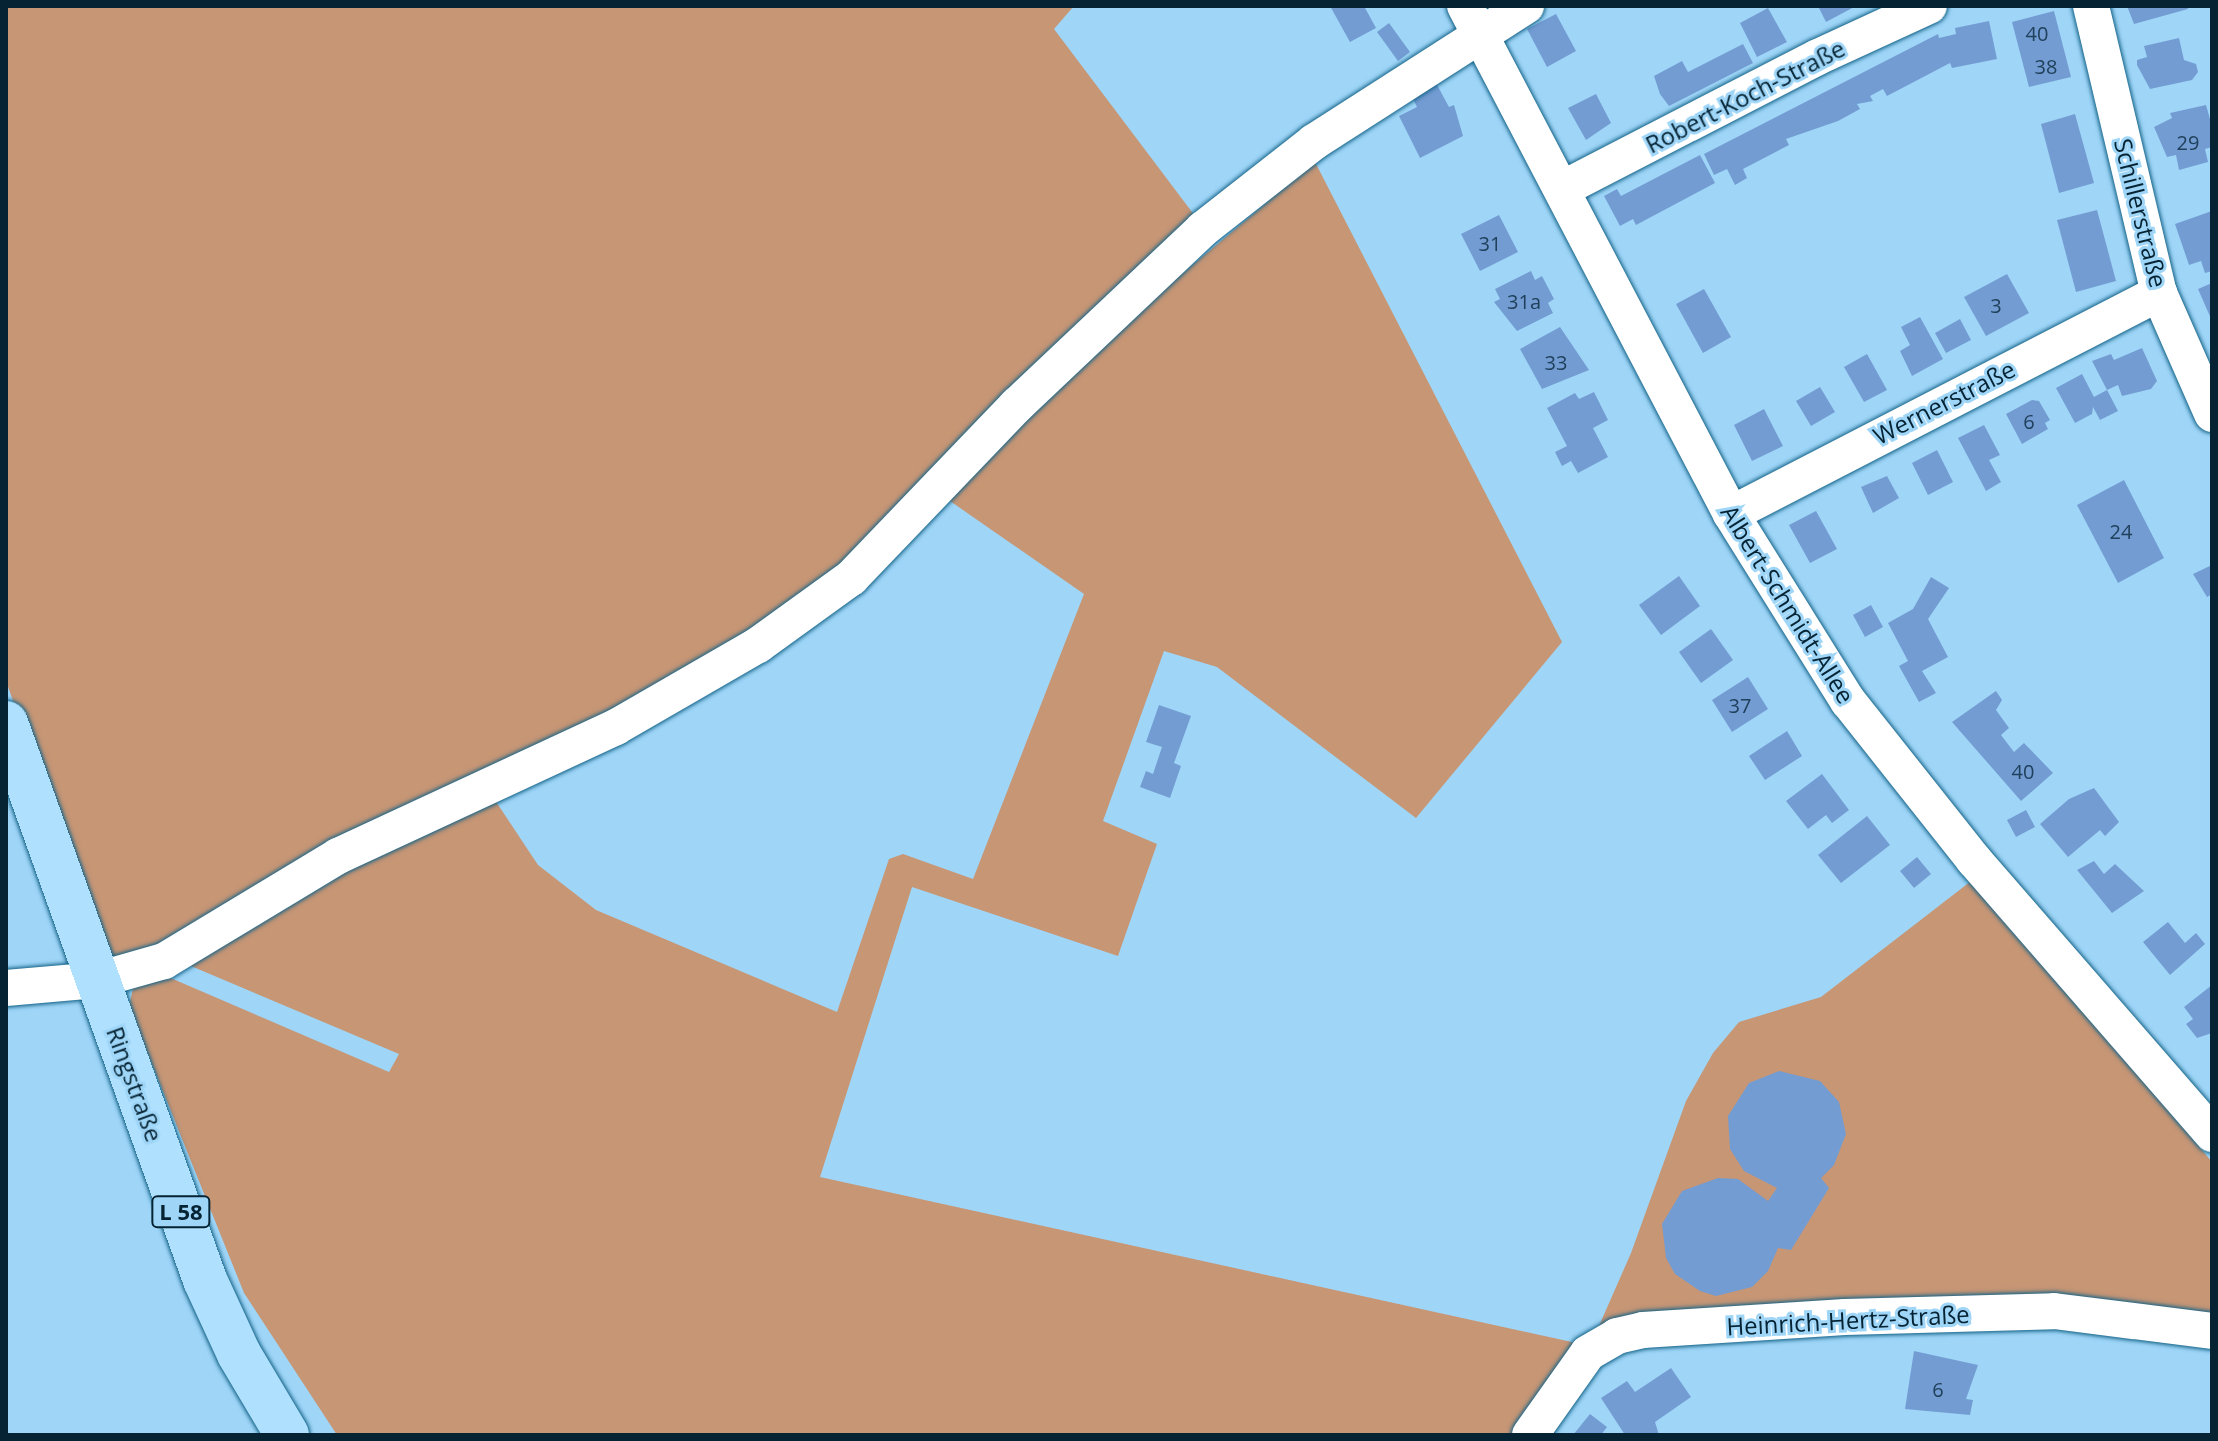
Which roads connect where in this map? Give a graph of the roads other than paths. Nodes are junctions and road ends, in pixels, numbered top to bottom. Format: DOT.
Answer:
graph roads {
  1 [pos="1526,6"];
  2 [pos="1929,6"];
  3 [pos="2091,6"];
  4 [pos="1473,21"];
  5 [pos="1562,189"];
  6 [pos="2159,293"];
  7 [pos="2212,414"];
  8 [pos="1731,514"];
  9 [pos="6,723"];
  10 [pos="97,980"];
  11 [pos="6,988"];
  12 [pos="2212,1134"];
  13 [pos="2212,1331"];
  14 [pos="287,1435"];
  15 [pos="1530,1435"];
  1 -- 4 [label="street"];
  2 -- 5 [label="street, Robert-Koch-Straße"];
  3 -- 6 [label="street, Schillerstraße"];
  4 -- 5 [label="street, Albert-Schmidt-Allee"];
  4 -- 10 [label="street"];
  5 -- 8 [label="street, Albert-Schmidt-Allee"];
  6 -- 7 [label="street, Schillerstraße"];
  6 -- 8 [label="street, Wernerstraße"];
  8 -- 12 [label="street, Albert-Schmidt-Allee"];
  9 -- 10 [label="main road, Ringstraße / L 58"];
  10 -- 11 [label="street"];
  10 -- 14 [label="main road, Ringstraße / L 58"];
  13 -- 15 [label="street, Heinrich-Hertz-Straße"];
}
